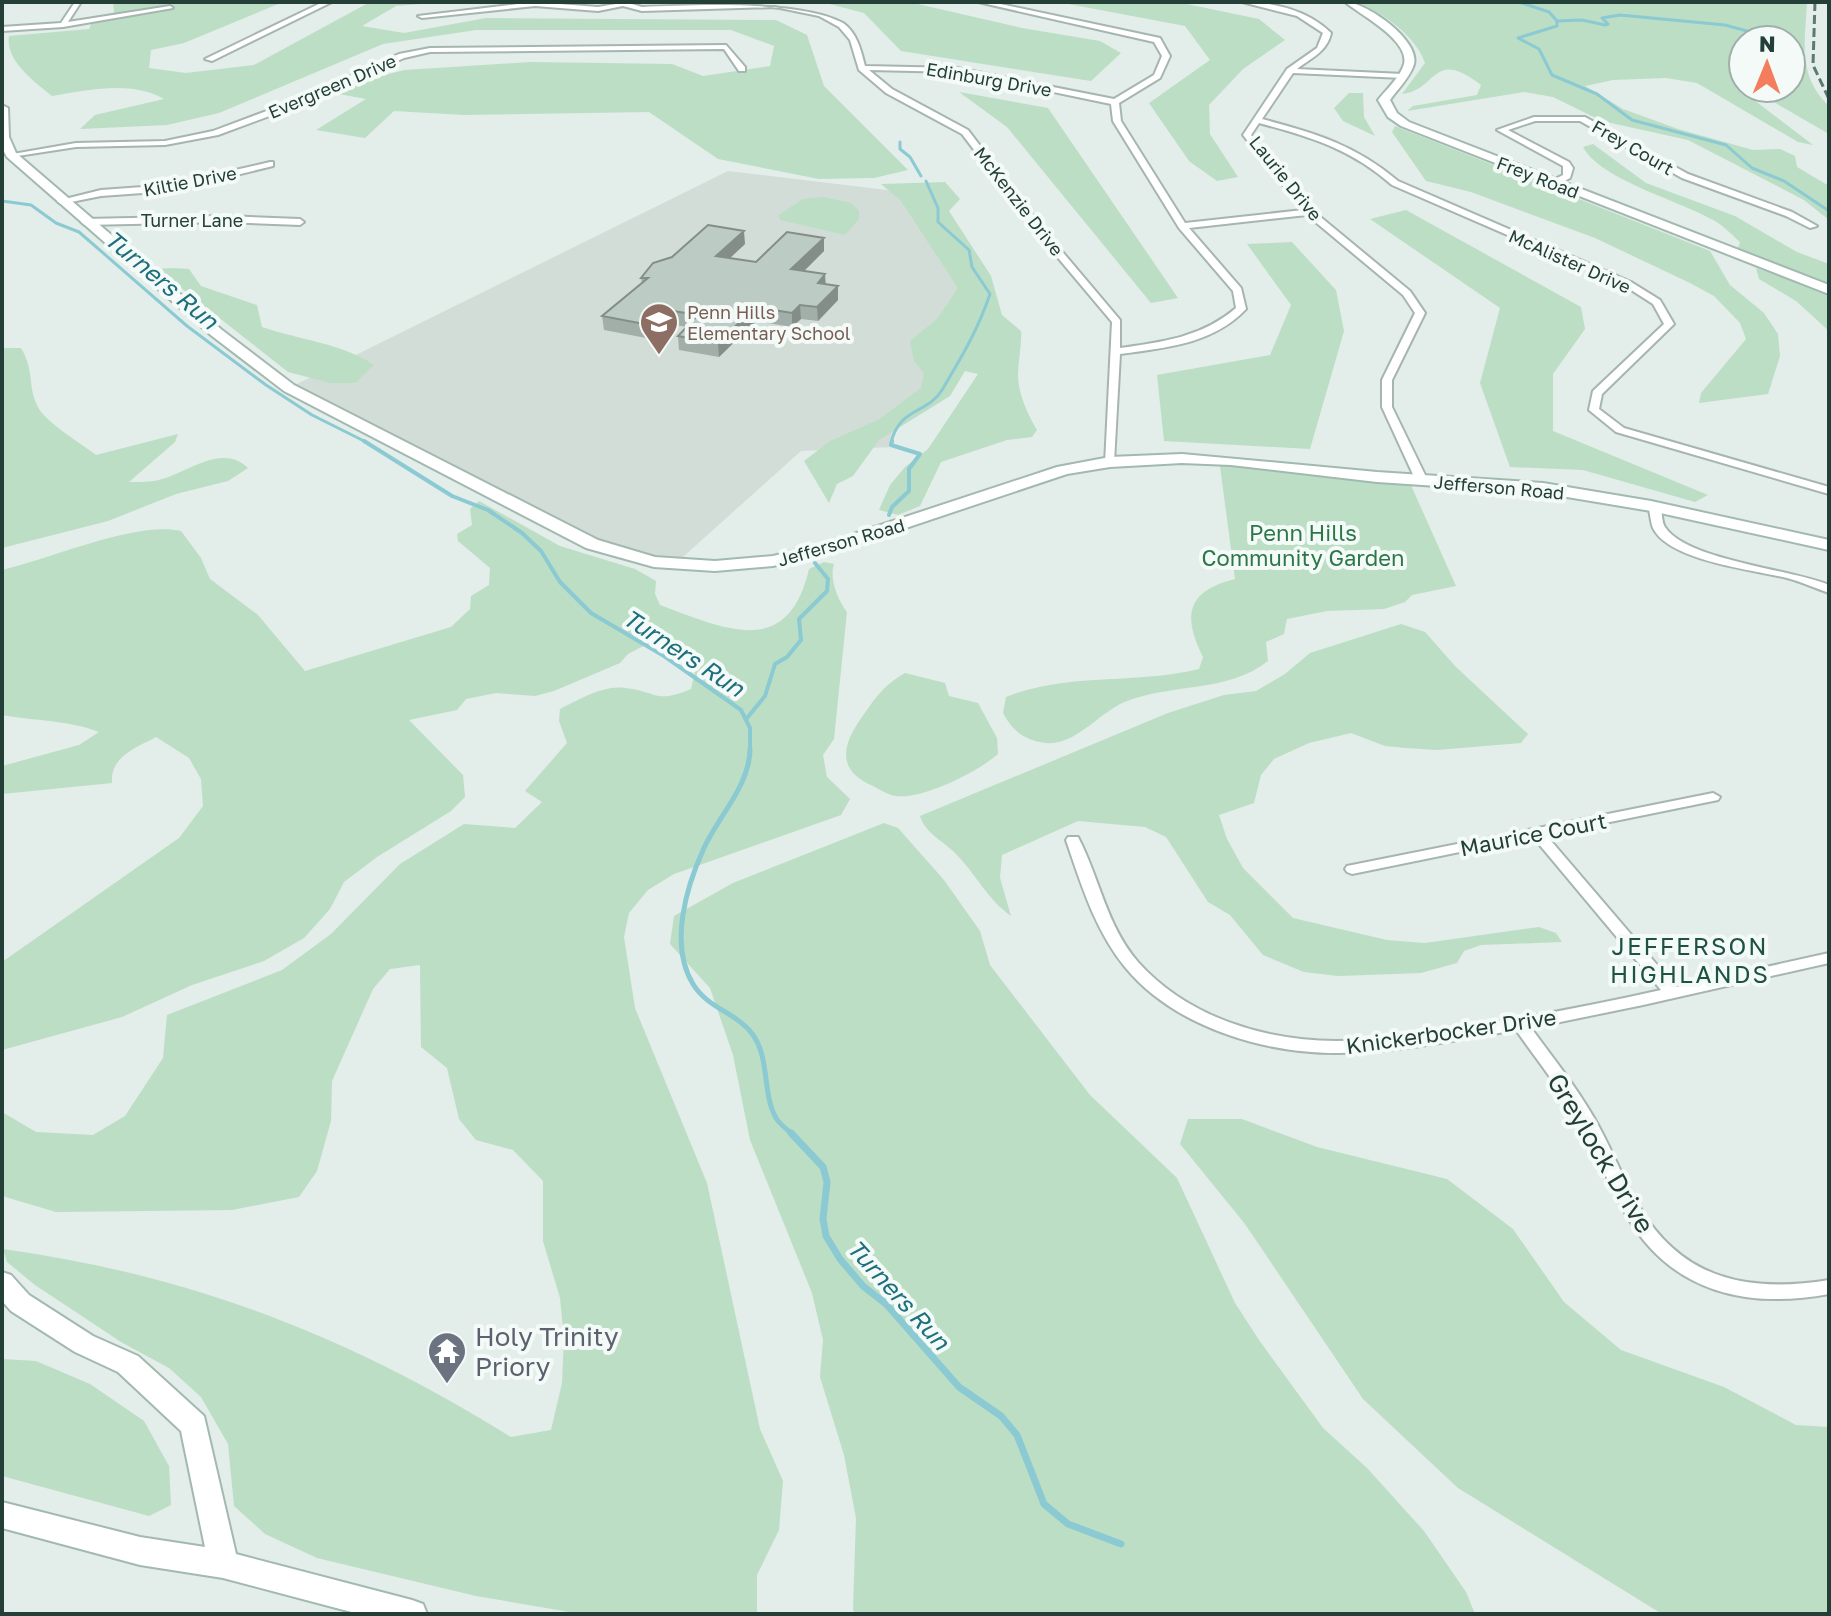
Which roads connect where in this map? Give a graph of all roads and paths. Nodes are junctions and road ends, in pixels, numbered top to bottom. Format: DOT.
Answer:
graph roads {
  1 [pos="78,2"];
  2 [pos="329,2"];
  3 [pos="981,2"];
  4 [pos="1245,2"];
  5 [pos="1350,2"];
  6 [pos="619,3"];
  7 [pos="172,9"];
  8 [pos="422,16"];
  9 [pos="63,25"];
  10 [pos="2,29"];
  11 [pos="209,59"];
  12 [pos="862,68"];
  13 [pos="742,69"];
  14 [pos="1290,71"];
  15 [pos="1403,76"];
  16 [pos="1115,102"];
  17 [pos="2,108"];
  18 [pos="1258,120"];
  19 [pos="11,155"];
  20 [pos="270,164"];
  21 [pos="1554,183"];
  22 [pos="61,201"];
  23 [pos="1309,212"];
  24 [pos="85,222"];
  25 [pos="300,222"];
  26 [pos="1182,226"];
  27 [pos="1813,226"];
  28 [pos="1829,290"];
  29 [pos="1116,352"];
  30 [pos="1109,462"];
  31 [pos="1422,481"];
  32 [pos="1829,491"];
  33 [pos="1655,509"];
  34 [pos="1829,545"];
  35 [pos="1829,589"];
  36 [pos="1713,797"];
  37 [pos="1537,833"];
  38 [pos="1073,840"];
  39 [pos="1352,869"];
  40 [pos="1829,958"];
  41 [pos="1671,992"];
  42 [pos="1521,1025"];
  43 [pos="2,1283"];
  44 [pos="1829,1287"];
  45 [pos="2,1515"];
  46 [pos="223,1564"];
  47 [pos="412,1614"];
  1 -- 9 [label="street"];
  2 -- 11 [label="street"];
  3 -- 16 [label="street"];
  4 -- 14 [label="street, Laurie Drive"];
  5 -- 15 [label="street, Frey Road"];
  6 -- 8 [label="street, McKenzie Drive"];
  6 -- 12 [label="street, McKenzie Drive"];
  7 -- 9 [label="street"];
  9 -- 10 [label="street"];
  12 -- 16 [label="street, Edinburg Drive"];
  12 -- 29 [label="street, McKenzie Drive"];
  13 -- 19 [label="street, Evergreen Drive"];
  14 -- 15 [label="street"];
  14 -- 18 [label="street, Laurie Drive"];
  15 -- 21 [label="street, Frey Road"];
  16 -- 26 [label="street"];
  17 -- 19 [label="street"];
  18 -- 23 [label="street, Laurie Drive"];
  18 -- 32 [label="street, McAlister Drive"];
  19 -- 22 [label="street, Jefferson Road"];
  20 -- 22 [label="street, Kiltie Drive"];
  21 -- 27 [label="street, Frey Court"];
  21 -- 28 [label="street, Frey Road"];
  22 -- 24 [label="street, Jefferson Road"];
  23 -- 26 [label="street"];
  23 -- 31 [label="street, Laurie Drive"];
  24 -- 25 [label="street, Turner Lane"];
  24 -- 30 [label="street, Jefferson Road"];
  26 -- 29 [label="street"];
  29 -- 30 [label="street, McKenzie Drive"];
  30 -- 31 [label="street, Jefferson Road"];
  31 -- 33 [label="street, Jefferson Road"];
  33 -- 34 [label="street, Jefferson Road"];
  33 -- 35 [label="street"];
  36 -- 37 [label="street, Maurice Court"];
  37 -- 39 [label="street, Maurice Court"];
  37 -- 41 [label="street"];
  38 -- 42 [label="street, Knickerbocker Drive"];
  40 -- 41 [label="street, Knickerbocker Drive"];
  41 -- 42 [label="street, Knickerbocker Drive"];
  42 -- 44 [label="street, Greylock Drive"];
  43 -- 46 [label="street"];
  45 -- 46 [label="street"];
  46 -- 47 [label="street"];
}
